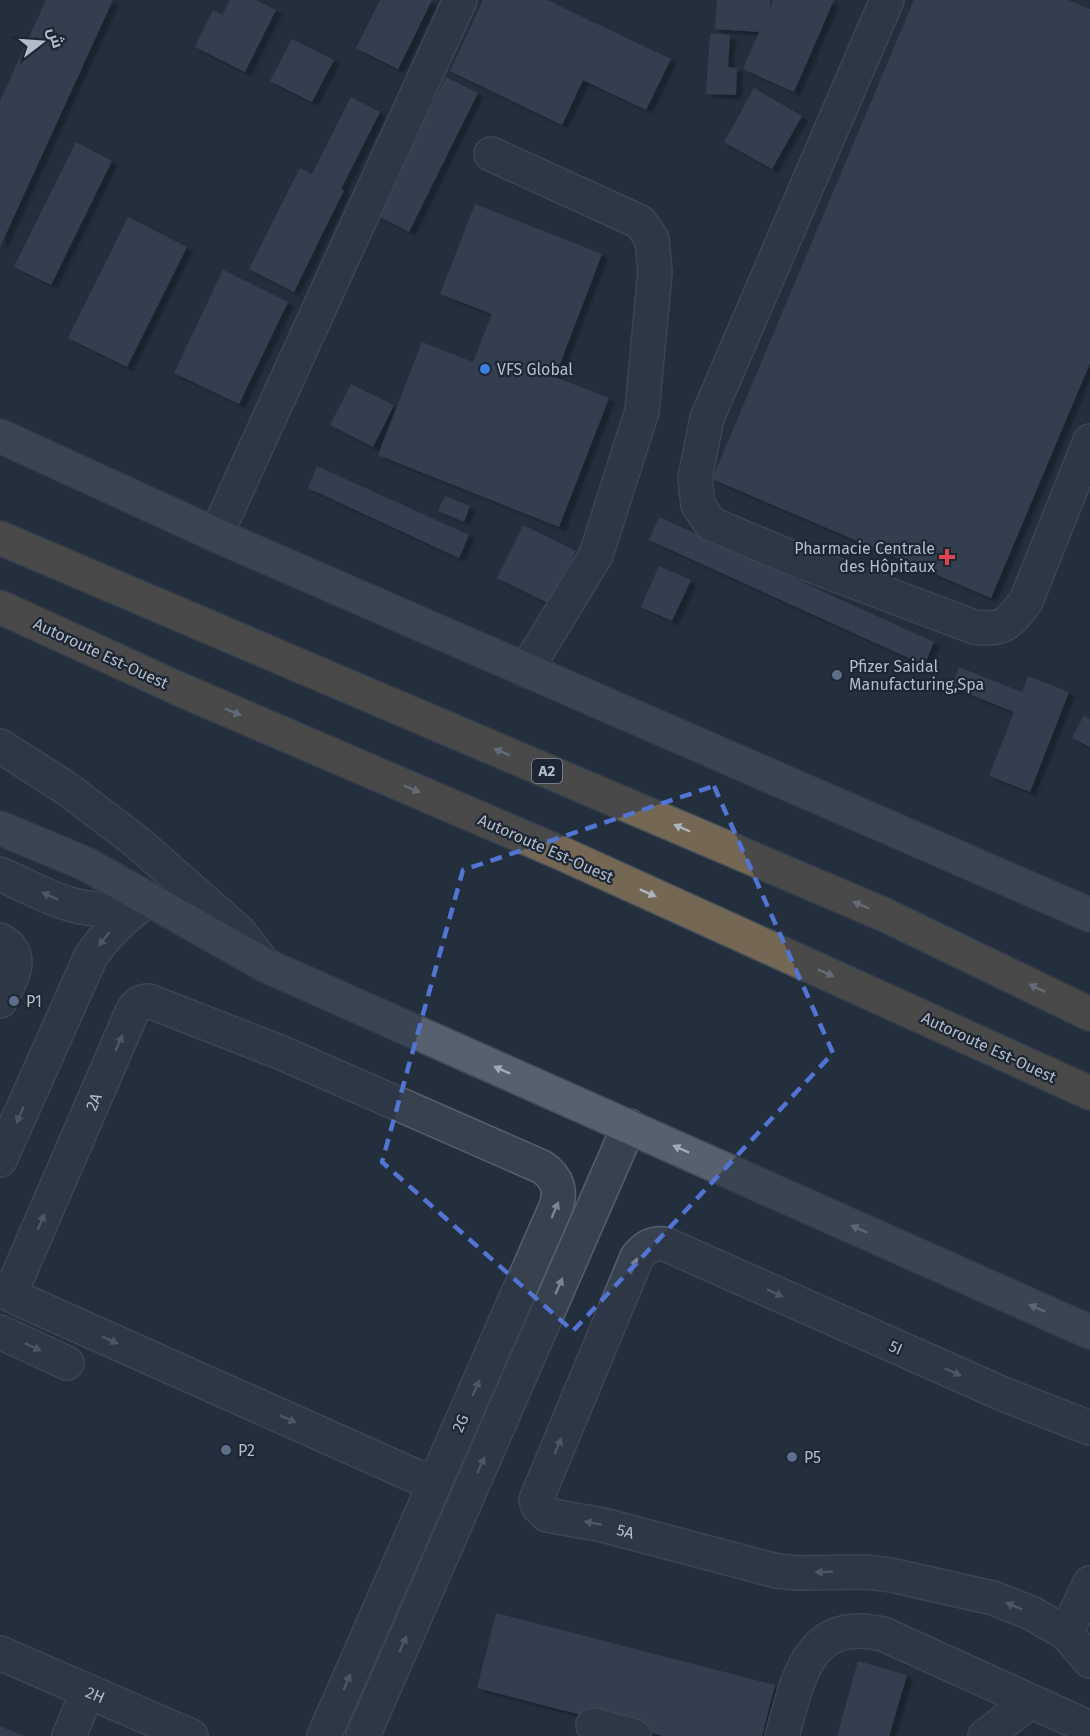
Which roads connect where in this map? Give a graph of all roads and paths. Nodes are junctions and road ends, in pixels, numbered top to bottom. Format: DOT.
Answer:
graph roads {
  1 [pos="460,0"];
  2 [pos="887,0"];
  3 [pos="491,154"];
  4 [pos="0,436"];
  5 [pos="1090,441"];
  6 [pos="216,535"];
  7 [pos="0,538"];
  8 [pos="0,607"];
  9 [pos="526,670"];
  10 [pos="0,746"];
  11 [pos="0,828"];
  12 [pos="0,874"];
  13 [pos="147,900"];
  14 [pos="1090,915"];
  15 [pos="0,940"];
  16 [pos="265,965"];
  17 [pos="0,1001"];
  18 [pos="1090,1014"];
  19 [pos="1090,1093"];
  20 [pos="629,1126"];
  21 [pos="488,1143"];
  22 [pos="0,1160"];
  23 [pos="721,1270"];
  24 [pos="6,1274"];
  25 [pos="90,1309"];
  26 [pos="0,1332"];
  27 [pos="1090,1332"];
  28 [pos="67,1363"];
  29 [pos="1082,1424"];
  30 [pos="433,1484"];
  31 [pos="1090,1583"];
  32 [pos="1066,1633"];
  33 [pos="0,1653"];
  34 [pos="1090,1661"];
  35 [pos="88,1691"];
  36 [pos="1030,1702"];
  37 [pos="593,1725"];
  38 [pos="1090,1728"];
  39 [pos="69,1736"];
  40 [pos="191,1736"];
  41 [pos="324,1736"];
  42 [pos="363,1736"];
  43 [pos="634,1736"];
  44 [pos="782,1736"];
  45 [pos="985,1736"];
  1 -- 6 [label="street"];
  2 -- 5 [label="street"];
  3 -- 9 [label="street"];
  4 -- 6 [label="main road"];
  6 -- 9 [label="main road"];
  18 -- 7 [label="highway, A2, one-way"];
  8 -- 19 [label="highway, Autoroute Est-Ouest, one-way"];
  9 -- 14 [label="main road"];
  10 -- 16 [label="street"];
  11 -- 13 [label="main road"];
  13 -- 12 [label="street, one-way"];
  13 -- 16 [label="main road"];
  13 -- 22 [label="street, one-way"];
  15 -- 17 [label="street"];
  20 -- 16 [label="main road, one-way"];
  27 -- 20 [label="main road, one-way"];
  42 -- 20 [label="street, one-way"];
  24 -- 21 [label="street, 2A, one-way"];
  30 -- 21 [label="street, 2G, one-way"];
  23 -- 29 [label="street, 5I, one-way"];
  32 -- 23 [label="street, 5A, one-way"];
  24 -- 25 [label="street"];
  24 -- 30 [label="street, one-way"];
  26 -- 28 [label="street, one-way"];
  41 -- 30 [label="street, 2G, one-way"];
  31 -- 32 [label="street"];
  32 -- 34 [label="street"];
  33 -- 35 [label="street, 2H"];
  35 -- 39 [label="street"];
  35 -- 40 [label="street, 2H"];
  36 -- 38 [label="street"];
  36 -- 44 [label="street"];
  36 -- 45 [label="street"];
  37 -- 43 [label="street"];
}
